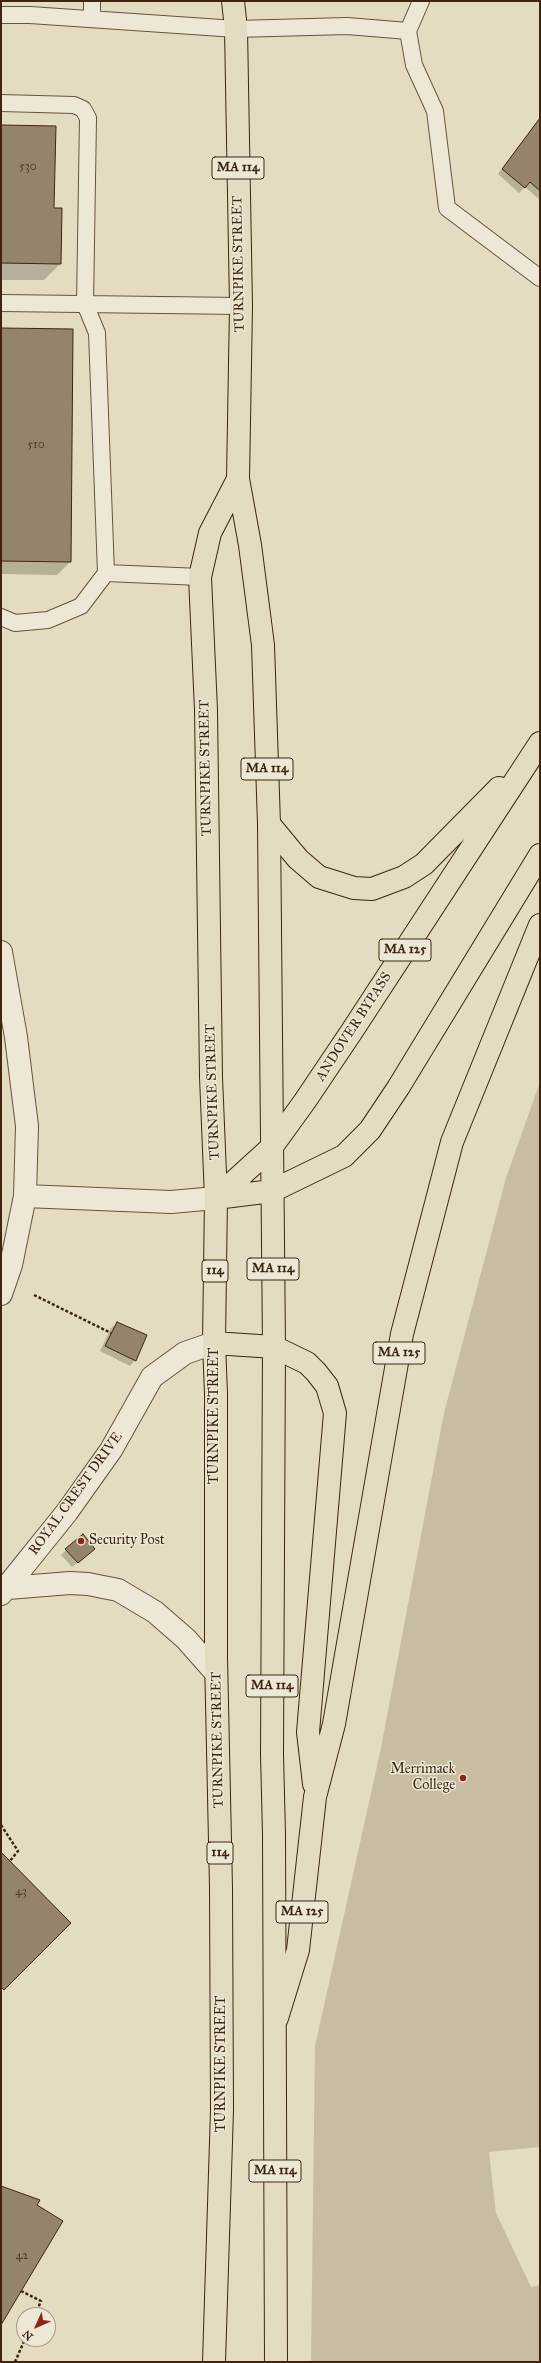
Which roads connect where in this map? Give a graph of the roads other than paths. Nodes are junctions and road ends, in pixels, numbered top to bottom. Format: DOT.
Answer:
graph roads {
  1 [pos="92,1"];
  2 [pos="233,1"];
  3 [pos="421,1"];
  4 [pos="1,15"];
  5 [pos="92,19"];
  6 [pos="236,30"];
  7 [pos="408,31"];
  8 [pos="1,103"];
  9 [pos="540,278"];
  10 [pos="1,303"];
  11 [pos="84,304"];
  12 [pos="241,306"];
  13 [pos="238,478"];
  14 [pos="106,573"];
  15 [pos="200,577"];
  16 [pos="1,617"];
  17 [pos="537,747"];
  18 [pos="269,824"];
  19 [pos="540,855"];
  20 [pos="540,925"];
  21 [pos="1,952"];
  22 [pos="271,1148"];
  23 [pos="272,1190"];
  24 [pos="25,1196"];
  25 [pos="216,1198"];
  26 [pos="3,1288"];
  27 [pos="214,1343"];
  28 [pos="274,1347"];
  29 [pos="5,1591"];
  30 [pos="216,1673"];
  31 [pos="315,1797"];
  32 [pos="275,2025"];
  33 [pos="214,2362"];
  34 [pos="276,2362"];
  1 -- 5 [label="lane"];
  2 -- 6 [label="main road, TURNPIKE STREET / MA 114"];
  3 -- 7 [label="lane"];
  4 -- 5 [label="lane"];
  5 -- 6 [label="lane"];
  6 -- 7 [label="lane"];
  6 -- 12 [label="main road, TURNPIKE STREET / MA 114"];
  7 -- 9 [label="lane"];
  8 -- 11 [label="lane"];
  10 -- 11 [label="lane"];
  11 -- 12 [label="lane"];
  11 -- 14 [label="lane"];
  12 -- 13 [label="main road, TURNPIKE STREET / MA 114"];
  13 -- 15 [label="main road, TURNPIKE STREET / MA 114"];
  13 -- 18 [label="main road, TURNPIKE STREET / MA 114"];
  14 -- 15 [label="lane"];
  14 -- 16 [label="lane"];
  15 -- 25 [label="main road, TURNPIKE STREET / MA 114"];
  17 -- 18 [label="main road"];
  17 -- 22 [label="main road, ANDOVER BYPASS / MA 125"];
  18 -- 22 [label="main road, TURNPIKE STREET / MA 114"];
  19 -- 23 [label="main road"];
  20 -- 31 [label="main road, MA 125"];
  21 -- 24 [label="street"];
  22 -- 23 [label="main road, TURNPIKE STREET / MA 114"];
  22 -- 25 [label="main road, MA 125"];
  23 -- 25 [label="main road"];
  23 -- 28 [label="main road, TURNPIKE STREET / MA 114"];
  24 -- 25 [label="street"];
  24 -- 26 [label="street"];
  25 -- 27 [label="main road, TURNPIKE STREET / 114"];
  27 -- 28 [label="main road"];
  27 -- 29 [label="street, ROYAL CREST DRIVE"];
  27 -- 30 [label="main road, TURNPIKE STREET / 114"];
  28 -- 31 [label="main road"];
  28 -- 32 [label="main road, TURNPIKE STREET / MA 114"];
  29 -- 30 [label="street, ROYAL CREST DRIVE"];
  30 -- 33 [label="main road, TURNPIKE STREET / 114"];
  31 -- 32 [label="main road, MA 125"];
  32 -- 34 [label="main road, TURNPIKE STREET / MA 114"];
}
